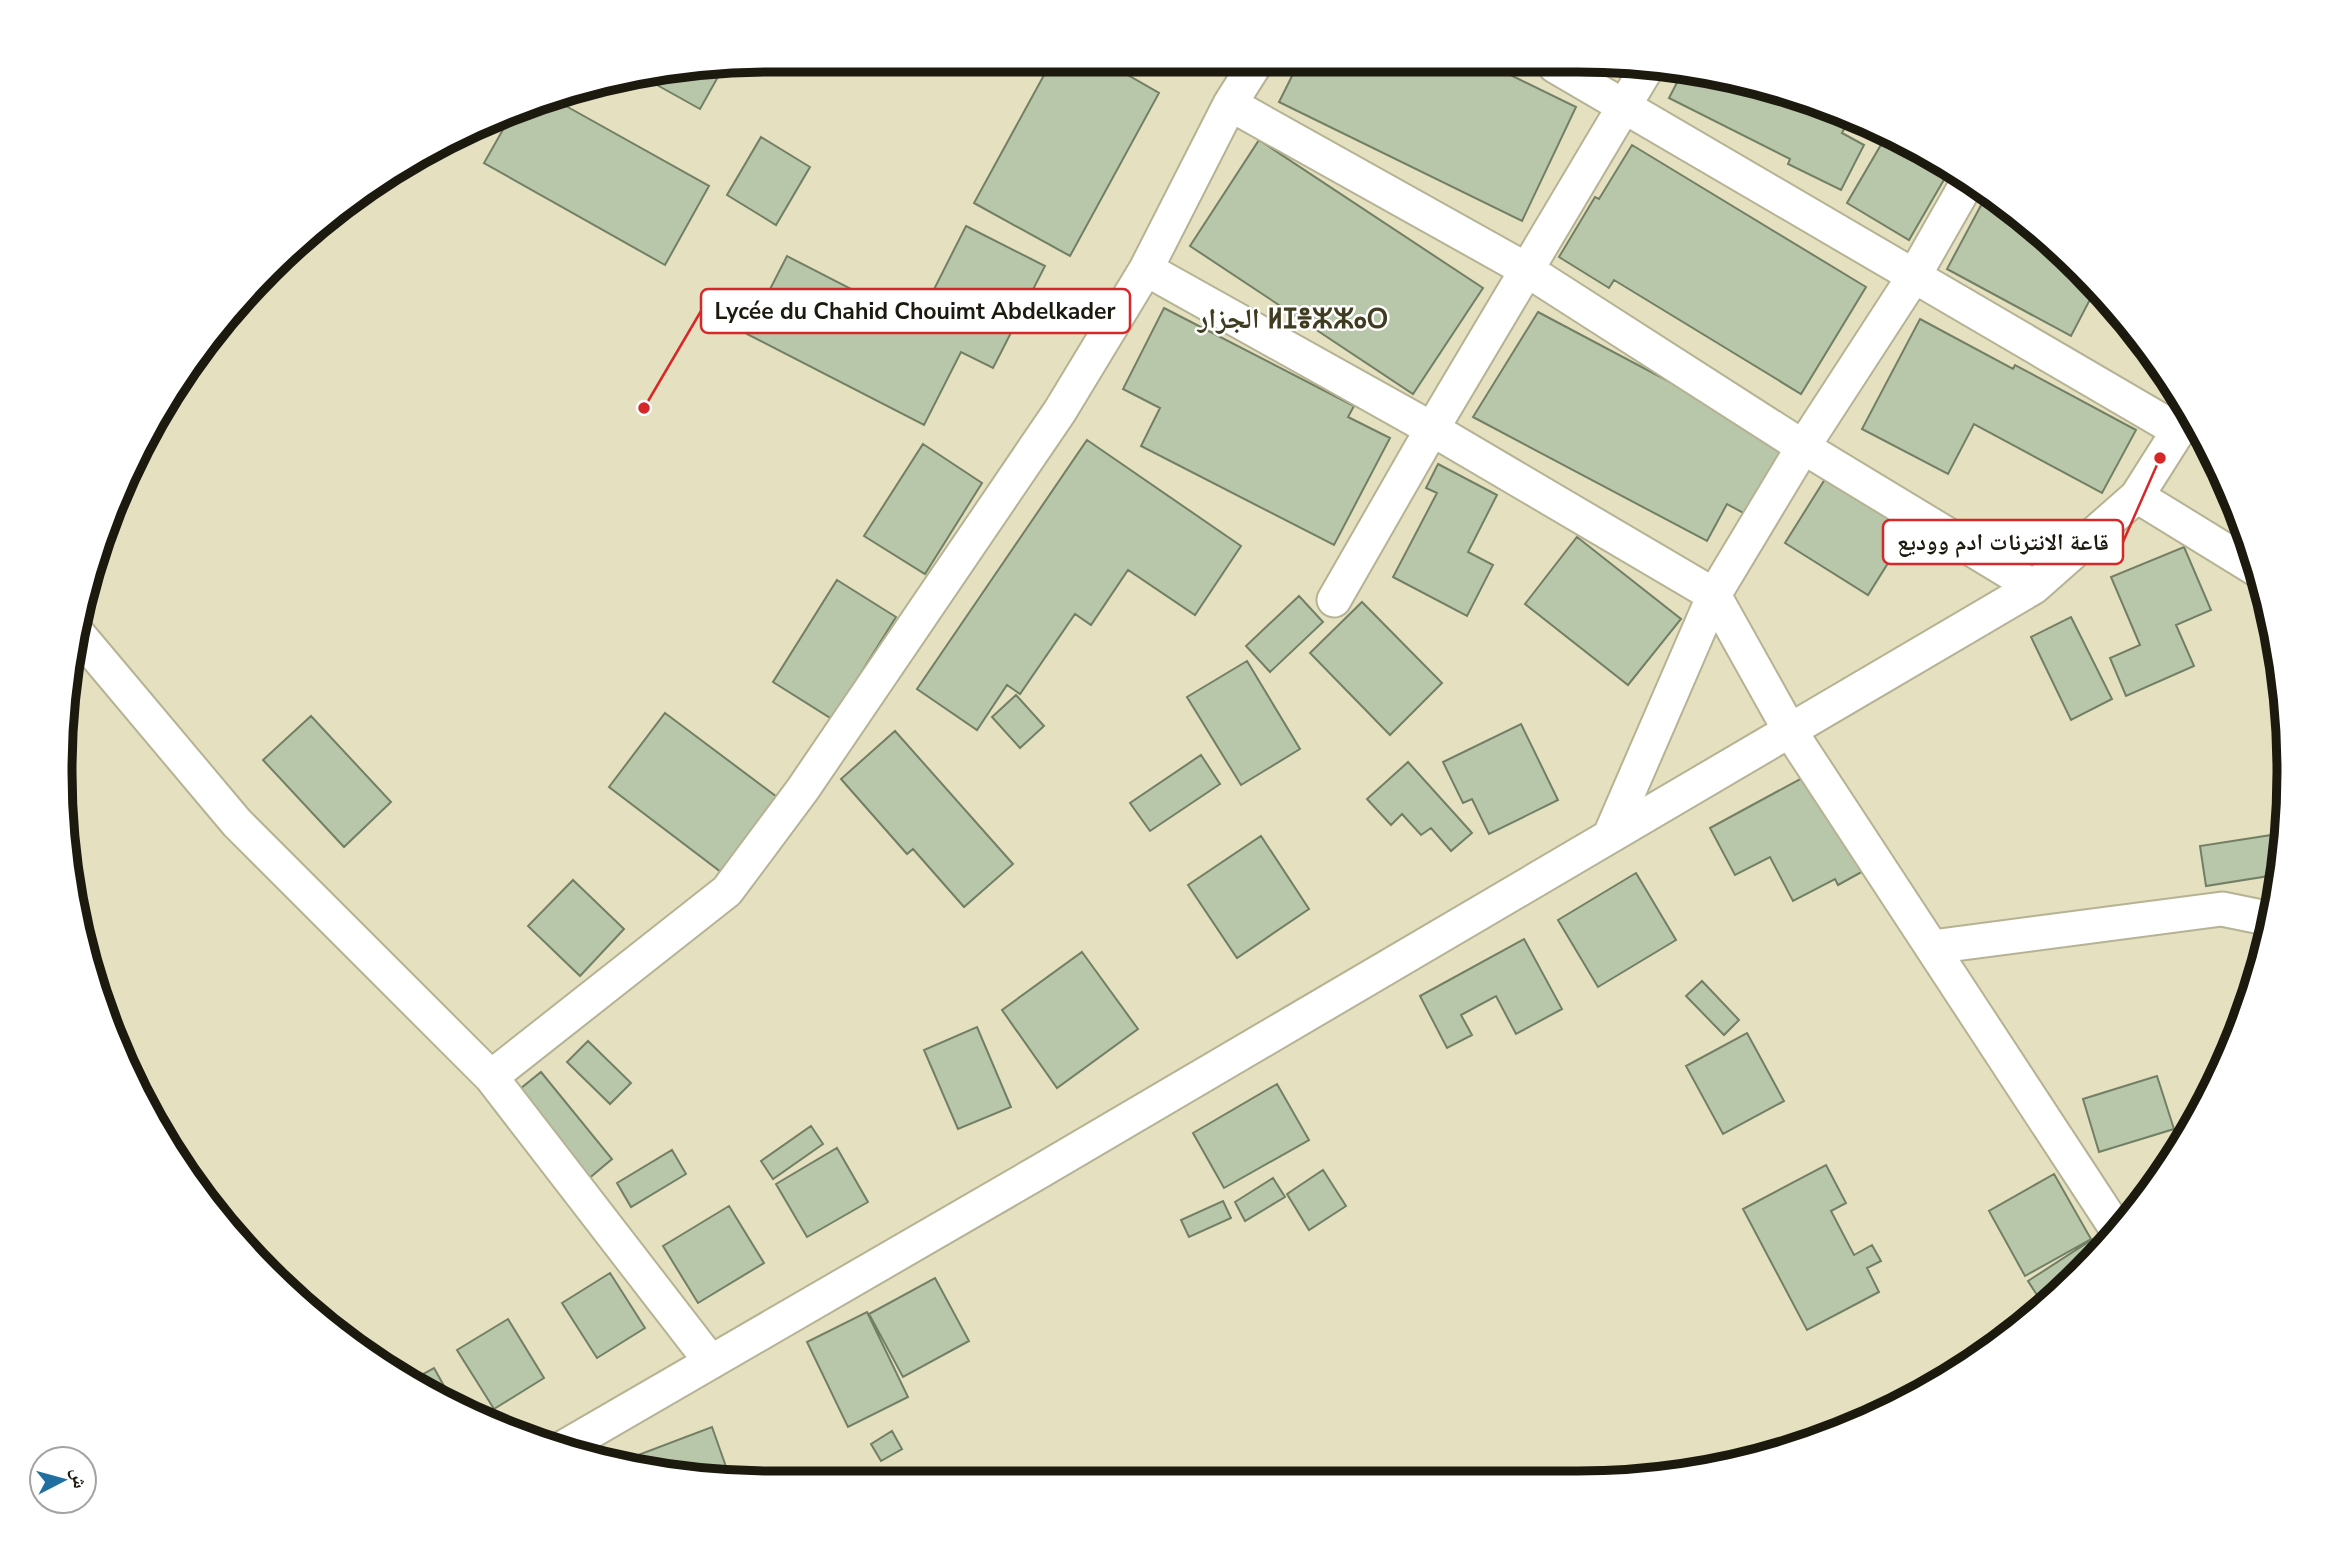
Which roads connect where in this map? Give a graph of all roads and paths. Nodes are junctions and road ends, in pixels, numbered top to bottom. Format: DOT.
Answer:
graph roads {
  1 [pos="1250,72"];
  2 [pos="1566,72"];
  3 [pos="1643,75"];
  4 [pos="1230,104"];
  5 [pos="1625,105"];
  6 [pos="1964,189"];
  7 [pos="1146,270"];
  8 [pos="1527,270"];
  9 [pos="1914,276"];
  10 [pos="2184,422"];
  11 [pos="1432,429"];
  12 [pos="1803,447"];
  13 [pos="2137,496"];
  14 [pos="2245,562"];
  15 [pos="2034,587"];
  16 [pos="1714,595"];
  17 [pos="1334,600"];
  18 [pos="84,641"];
  19 [pos="1790,731"];
  20 [pos="1610,835"];
  21 [pos="2262,917"];
  22 [pos="1932,947"];
  23 [pos="491,1077"];
  24 [pos="2112,1223"];
  25 [pos="711,1362"];
  26 [pos="573,1442"];
  1 -- 4 [label="street"];
  2 -- 5 [label="street"];
  3 -- 5 [label="street"];
  4 -- 7 [label="street"];
  4 -- 8 [label="street"];
  5 -- 8 [label="street"];
  5 -- 9 [label="street"];
  6 -- 9 [label="street"];
  7 -- 11 [label="street"];
  7 -- 23 [label="street"];
  8 -- 11 [label="street"];
  8 -- 12 [label="street"];
  9 -- 10 [label="street"];
  9 -- 12 [label="street"];
  10 -- 13 [label="street"];
  11 -- 16 [label="street"];
  11 -- 17 [label="street"];
  12 -- 15 [label="street"];
  12 -- 16 [label="street"];
  13 -- 14 [label="street"];
  13 -- 15 [label="street"];
  15 -- 19 [label="street"];
  16 -- 19 [label="street"];
  16 -- 20 [label="street"];
  18 -- 23 [label="street"];
  19 -- 20 [label="street"];
  19 -- 22 [label="street"];
  20 -- 25 [label="street"];
  21 -- 22 [label="street"];
  22 -- 24 [label="street"];
  23 -- 25 [label="street"];
  25 -- 26 [label="street"];
}
